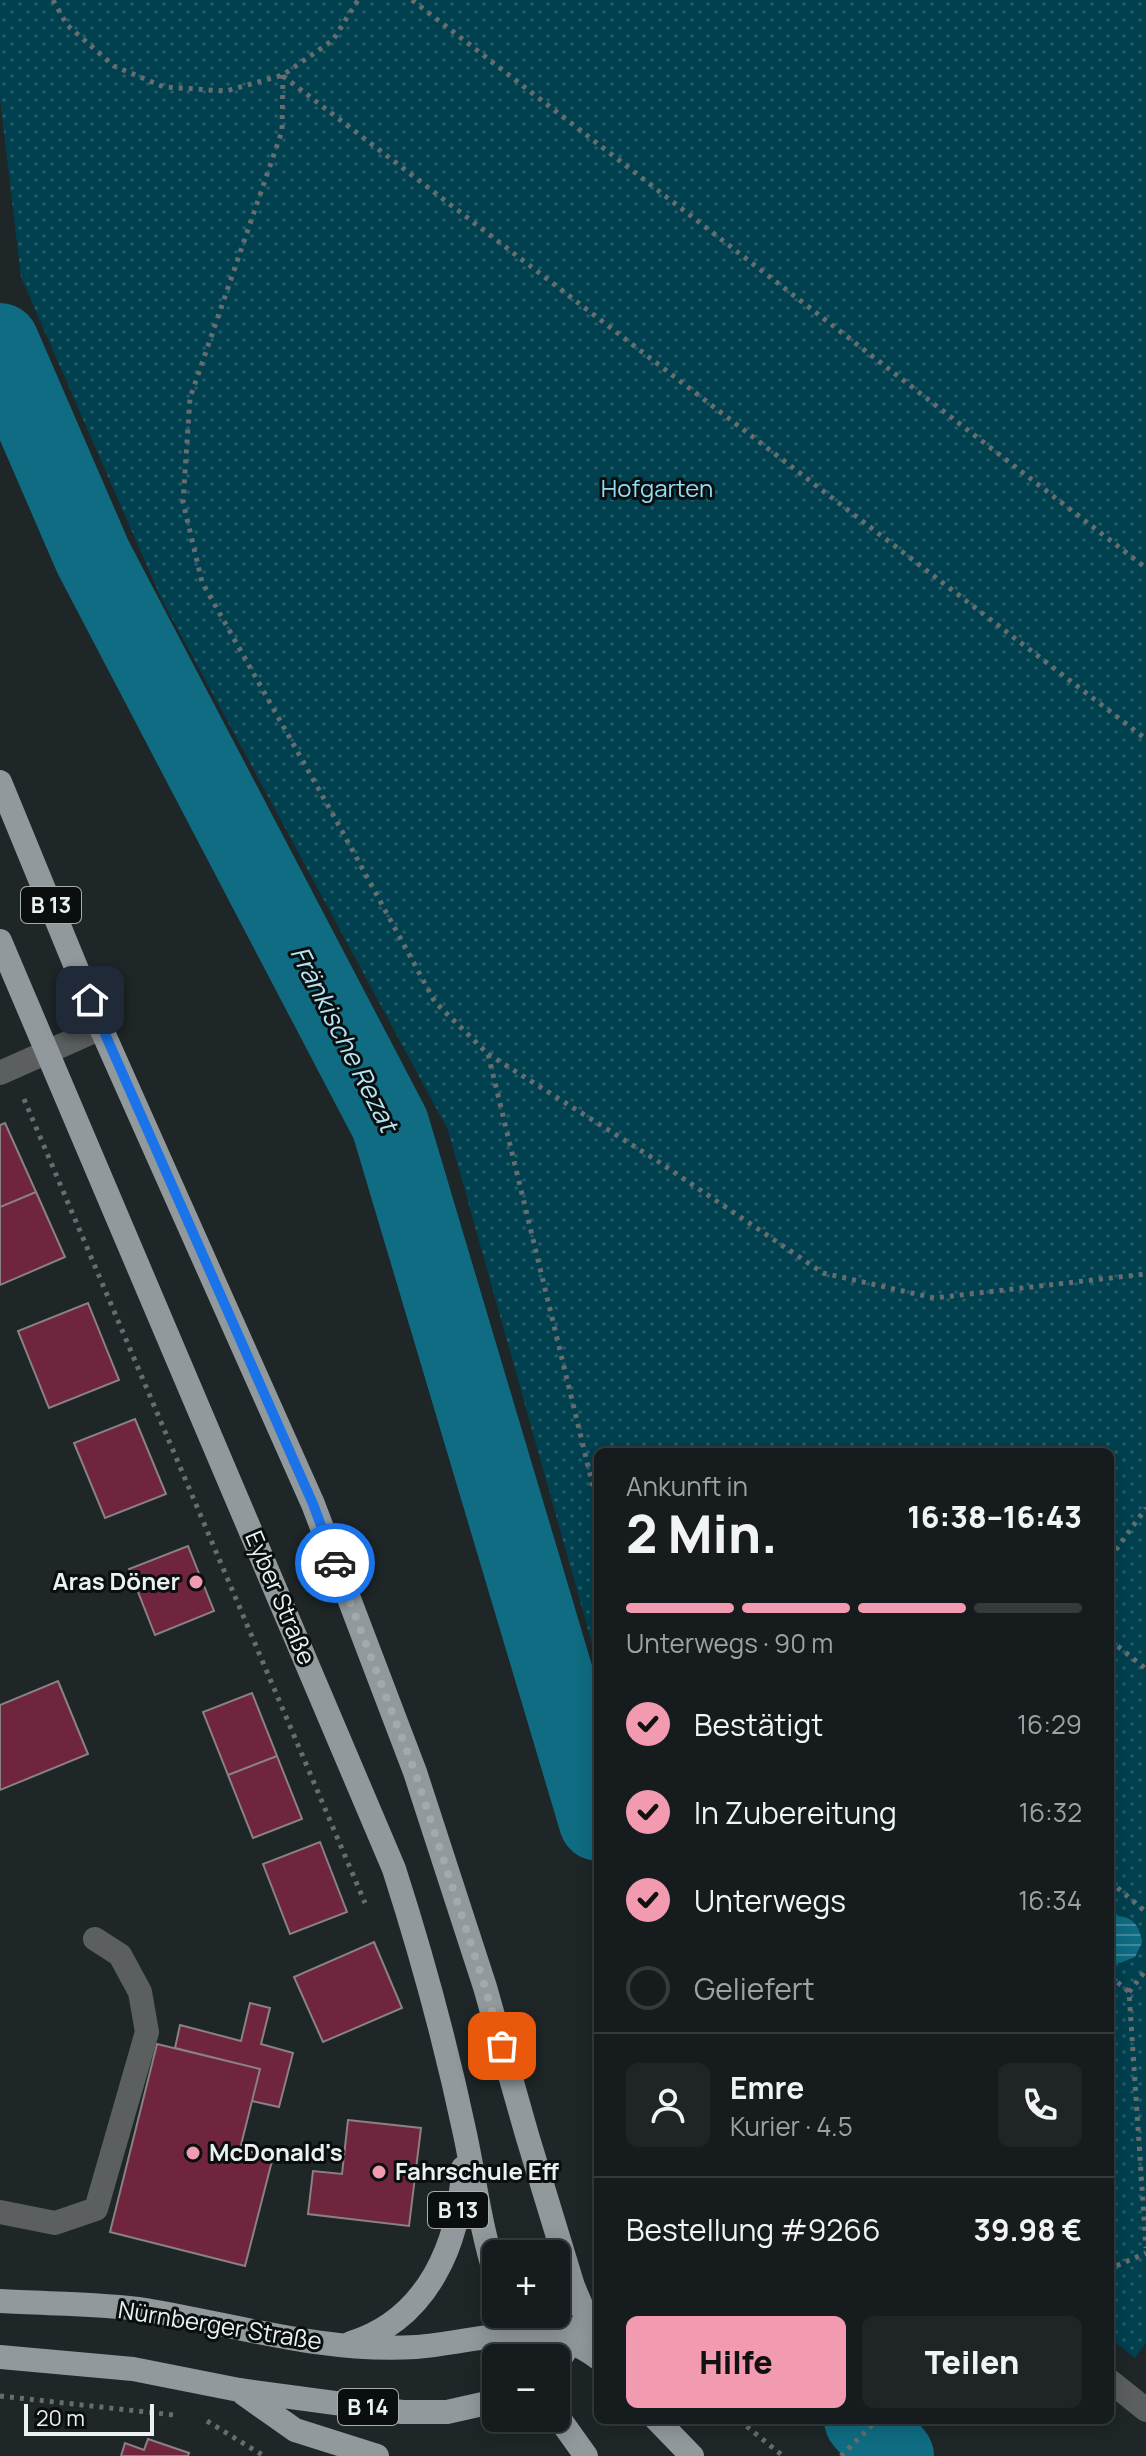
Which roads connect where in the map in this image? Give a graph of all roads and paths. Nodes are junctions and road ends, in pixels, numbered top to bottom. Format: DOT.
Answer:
graph roads {
  1 [pos="53,0"];
  2 [pos="358,0"];
  3 [pos="412,0"];
  4 [pos="283,75"];
  5 [pos="1146,568"];
  6 [pos="1146,739"];
  7 [pos="0,782"];
  8 [pos="0,941"];
  9 [pos="101,1028"];
  10 [pos="48,1052"];
  11 [pos="488,1054"];
  12 [pos="6,1071"];
  13 [pos="1146,1274"];
  14 [pos="594,1491"];
  15 [pos="1146,1508"];
  16 [pos="1114,1552"];
  17 [pos="1114,1643"];
  18 [pos="1146,1669"];
  19 [pos="1114,1888"];
  20 [pos="1146,1912"];
  21 [pos="371,1916"];
  22 [pos="95,1939"];
  23 [pos="1146,1970"];
  24 [pos="1114,1979"];
  25 [pos="1129,1992"];
  26 [pos="465,2133"];
  27 [pos="0,2212"];
  28 [pos="486,2240"];
  29 [pos="1146,2251"];
  30 [pos="1114,2263"];
  31 [pos="573,2286"];
  32 [pos="0,2301"];
  33 [pos="494,2328"];
  34 [pos="522,2328"];
  35 [pos="594,2331"];
  36 [pos="571,2342"];
  37 [pos="344,2345"];
  38 [pos="594,2356"];
  39 [pos="0,2357"];
  40 [pos="1114,2384"];
  41 [pos="239,2390"];
  42 [pos="0,2396"];
  43 [pos="482,2404"];
  44 [pos="1146,2410"];
  45 [pos="187,2417"];
  46 [pos="203,2418"];
  47 [pos="661,2424"];
  48 [pos="744,2424"];
  49 [pos="873,2424"];
  50 [pos="569,2432"];
  51 [pos="264,2456"];
  52 [pos="377,2456"];
  53 [pos="586,2456"];
  54 [pos="692,2456"];
  55 [pos="783,2456"];
  56 [pos="841,2456"];
  1 -- 4 [label="path"];
  2 -- 4 [label="path"];
  3 -- 5 [label="path"];
  4 -- 6 [label="path"];
  4 -- 11 [label="path"];
  7 -- 9 [label="main road, B 13"];
  8 -- 10 [label="main road, Eyber Straße / B 13"];
  9 -- 10 [label="street"];
  9 -- 31 [label="main road, B 13"];
  10 -- 12 [label="street"];
  10 -- 26 [label="main road, Eyber Straße / B 13"];
  11 -- 13 [label="path"];
  11 -- 14 [label="path"];
  12 -- 21 [label="path"];
  15 -- 16 [label="path"];
  17 -- 18 [label="path"];
  19 -- 20 [label="path"];
  22 -- 27 [label="street"];
  23 -- 25 [label="path"];
  24 -- 25 [label="path"];
  25 -- 29 [label="path"];
  26 -- 28 [label="main road, Eyber Straße / B 13"];
  26 -- 37 [label="main road, Nürnberger Straße / B 13"];
  29 -- 30 [label="path"];
  31 -- 35 [label="main road, B 13"];
  31 -- 36 [label="main road"];
  32 -- 37 [label="main road, Nürnberger Straße"];
  33 -- 37 [label="main road, Nürnberger Straße"];
  34 -- 36 [label="main road, Nürnberger Straße"];
  36 -- 38 [label="main road, Nürnberger Straße"];
  39 -- 41 [label="main road, B 14"];
  40 -- 44 [label="street"];
  41 -- 43 [label="main road, B 14"];
  41 -- 52 [label="main road, B 14"];
  42 -- 45 [label="path"];
  46 -- 51 [label="path"];
  47 -- 54 [label="main road"];
  48 -- 55 [label="path"];
  49 -- 56 [label="path"];
  50 -- 53 [label="main road"];
}
